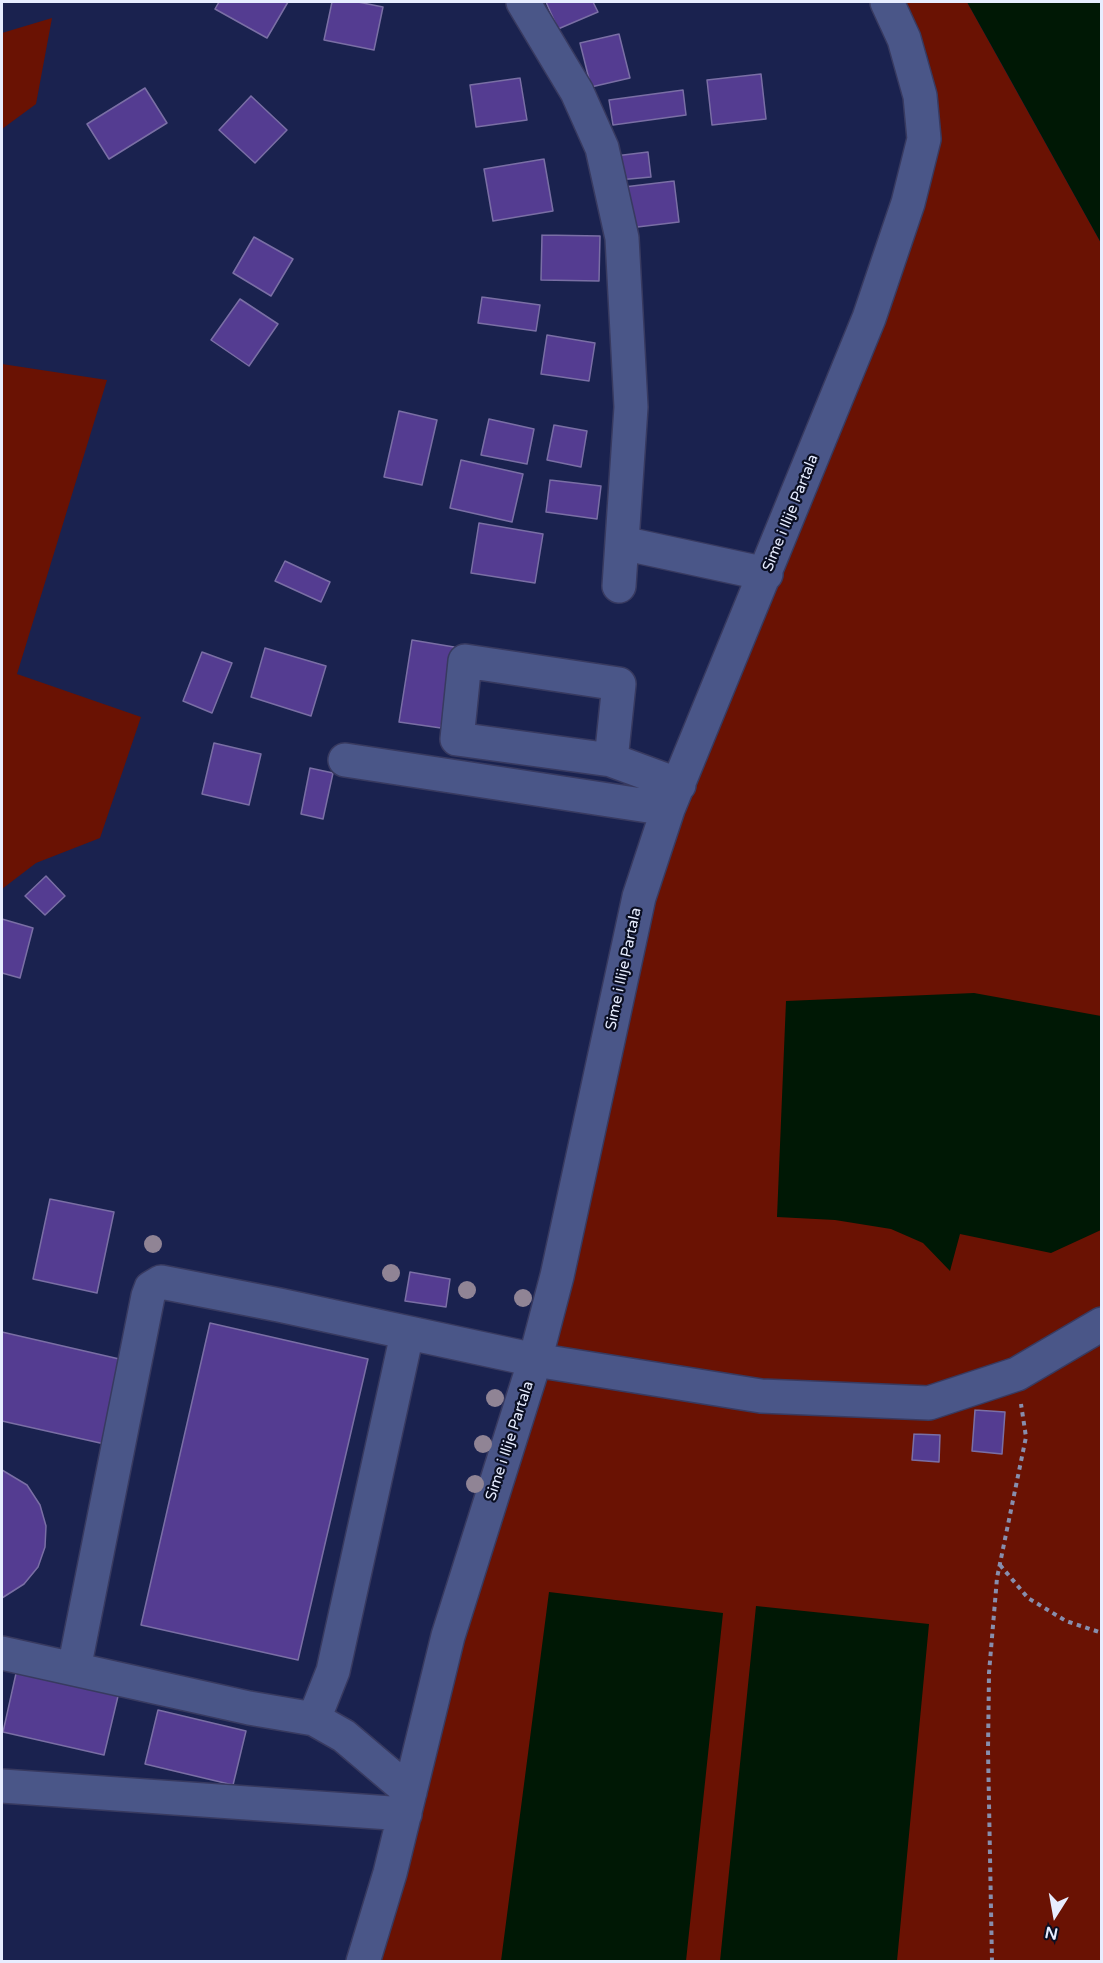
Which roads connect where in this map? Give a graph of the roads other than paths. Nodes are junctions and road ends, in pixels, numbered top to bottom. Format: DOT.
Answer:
graph roads {
  1 [pos="523,2"];
  2 [pos="887,2"];
  3 [pos="622,543"];
  4 [pos="766,573"];
  5 [pos="619,586"];
  6 [pos="345,760"];
  7 [pos="611,760"];
  8 [pos="674,797"];
  9 [pos="1101,1324"];
  10 [pos="406,1334"];
  11 [pos="535,1360"];
  12 [pos="2,1653"];
  13 [pos="74,1670"];
  14 [pos="314,1719"];
  15 [pos="2,1786"];
  16 [pos="407,1803"];
  17 [pos="363,1962"];
  1 -- 3 [label="street"];
  2 -- 4 [label="street, Sime i Ilije Partala"];
  3 -- 4 [label="street"];
  3 -- 5 [label="street"];
  4 -- 8 [label="street, Sime i Ilije Partala"];
  6 -- 8 [label="street"];
  7 -- 7 [label="street"];
  7 -- 8 [label="street"];
  8 -- 11 [label="street, Sime i Ilije Partala"];
  9 -- 11 [label="street"];
  10 -- 11 [label="street"];
  10 -- 13 [label="street"];
  10 -- 14 [label="street"];
  11 -- 16 [label="street, Sime i Ilije Partala"];
  12 -- 13 [label="street"];
  13 -- 14 [label="street"];
  14 -- 16 [label="street"];
  15 -- 16 [label="street"];
  16 -- 17 [label="street, Sime i Ilije Partala"];
}
